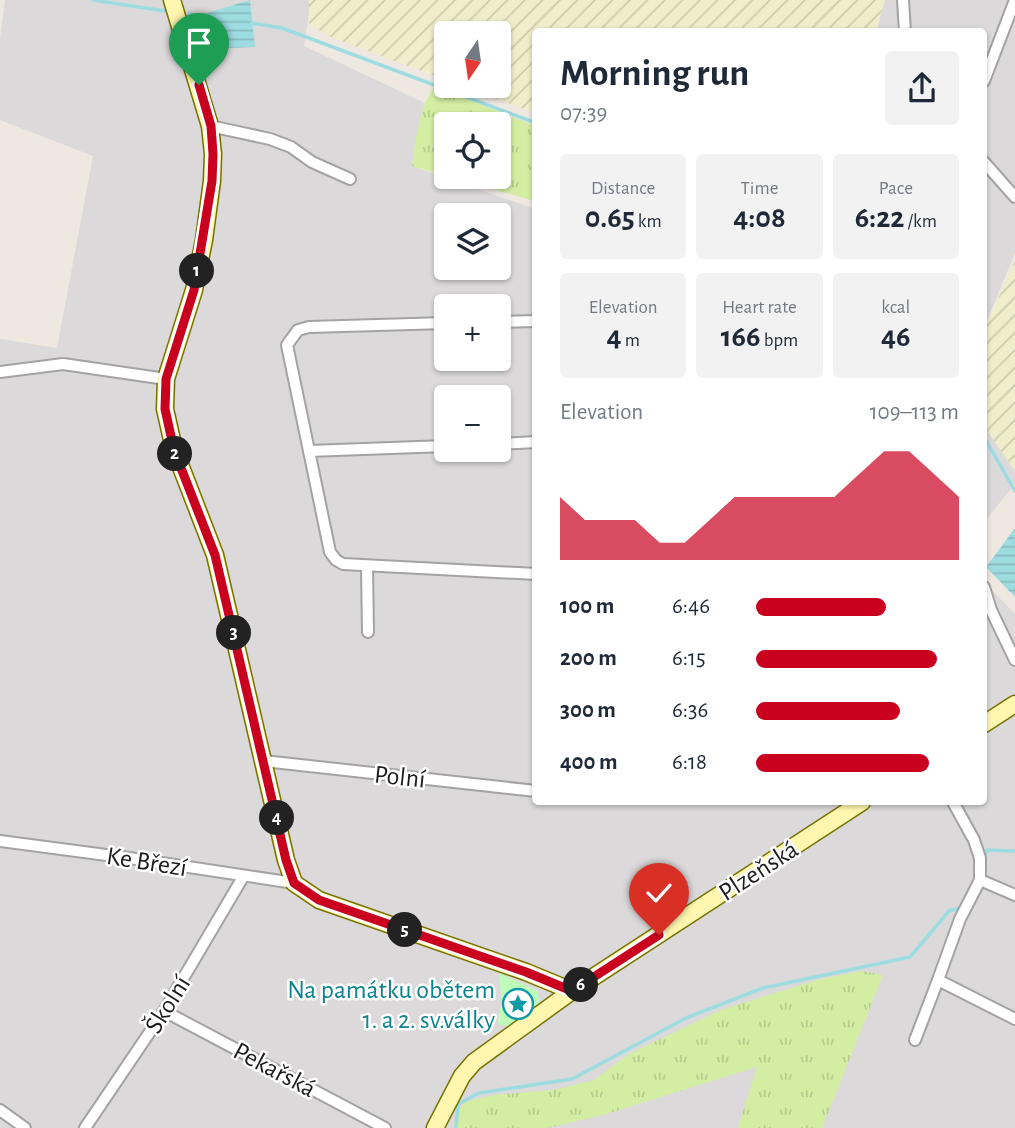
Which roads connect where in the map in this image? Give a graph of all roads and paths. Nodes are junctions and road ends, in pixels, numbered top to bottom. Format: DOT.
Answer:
graph roads {
  1 [pos="172,0"];
  2 [pos="902,0"];
  3 [pos="1015,0"];
  4 [pos="905,28"];
  5 [pos="987,73"];
  6 [pos="211,126"];
  7 [pos="987,165"];
  8 [pos="350,179"];
  9 [pos="1015,197"];
  10 [pos="532,321"];
  11 [pos="511,322"];
  12 [pos="434,323"];
  13 [pos="0,372"];
  14 [pos="166,379"];
  15 [pos="532,442"];
  16 [pos="511,443"];
  17 [pos="434,446"];
  18 [pos="309,451"];
  19 [pos="367,567"];
  20 [pos="532,574"];
  21 [pos="987,597"];
  22 [pos="368,632"];
  23 [pos="1015,660"];
  24 [pos="1015,704"];
  25 [pos="987,722"];
  26 [pos="264,761"];
  27 [pos="532,791"];
  28 [pos="857,805"];
  29 [pos="955,805"];
  30 [pos="0,841"];
  31 [pos="243,877"];
  32 [pos="980,880"];
  33 [pos="294,883"];
  34 [pos="1015,895"];
  35 [pos="938,980"];
  36 [pos="572,991"];
  37 [pos="164,1011"];
  38 [pos="1015,1019"];
  39 [pos="915,1040"];
  40 [pos="0,1110"];
  41 [pos="25,1128"];
  42 [pos="85,1128"];
  43 [pos="385,1128"];
  44 [pos="435,1128"];
  1 -- 6 [label="street"];
  2 -- 4 [label="street"];
  3 -- 5 [label="street"];
  6 -- 8 [label="street"];
  6 -- 14 [label="street"];
  7 -- 9 [label="street"];
  10 -- 11 [label="street"];
  12 -- 18 [label="street"];
  13 -- 14 [label="street"];
  14 -- 26 [label="street"];
  15 -- 16 [label="street"];
  17 -- 18 [label="street"];
  18 -- 19 [label="street"];
  19 -- 20 [label="street"];
  19 -- 22 [label="street"];
  21 -- 23 [label="street"];
  24 -- 25 [label="street"];
  26 -- 27 [label="street, Polní"];
  26 -- 33 [label="street"];
  28 -- 36 [label="street, Plzeňská"];
  29 -- 32 [label="street"];
  30 -- 31 [label="street, Ke Březí"];
  31 -- 33 [label="street, Ke Březí"];
  31 -- 37 [label="street, Školní"];
  32 -- 34 [label="street"];
  32 -- 35 [label="street"];
  33 -- 36 [label="street"];
  35 -- 38 [label="street"];
  35 -- 39 [label="street"];
  36 -- 44 [label="street, Plzeňská"];
  37 -- 42 [label="street, Školní"];
  37 -- 43 [label="street, Pekařská"];
  40 -- 41 [label="street"];
}
